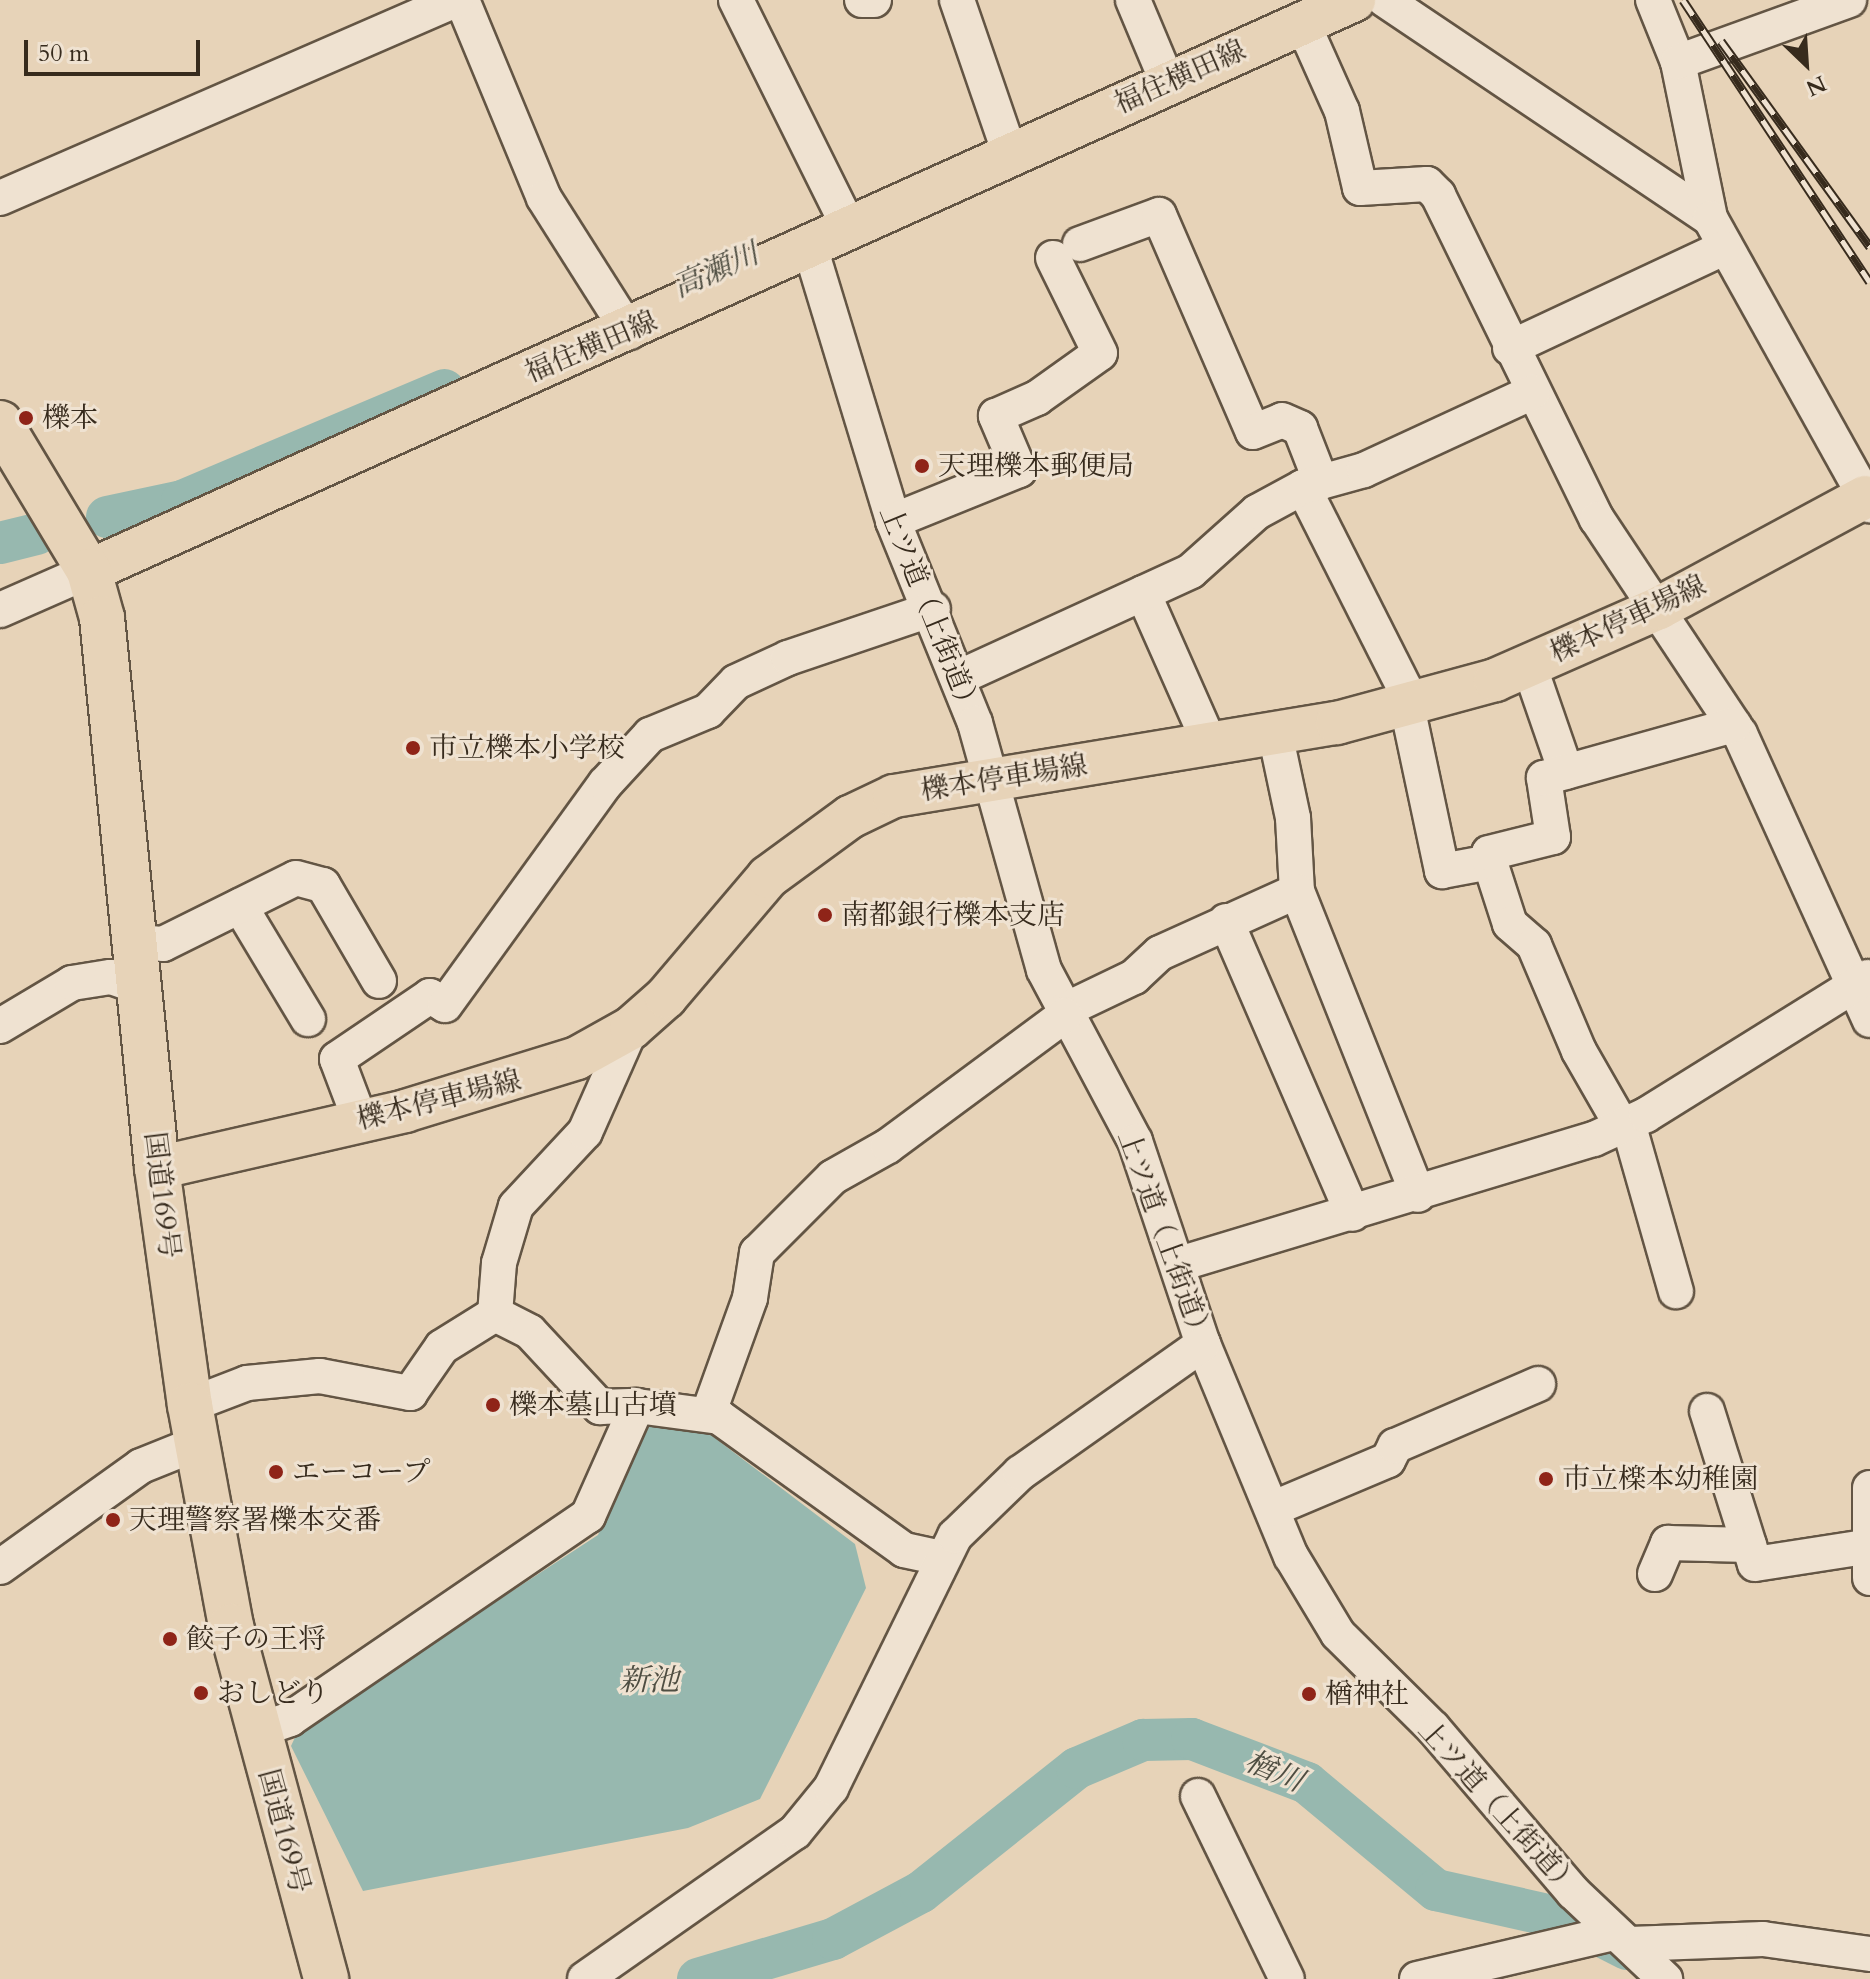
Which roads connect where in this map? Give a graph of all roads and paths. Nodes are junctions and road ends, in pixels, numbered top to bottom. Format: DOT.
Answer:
graph roads {
  1 [pos="456,0"];
  2 [pos="462,0"];
  3 [pos="736,0"];
  4 [pos="862,0"];
  5 [pos="874,0"];
  6 [pos="957,0"];
  7 [pos="1133,0"];
  8 [pos="1354,0"];
  9 [pos="1385,0"];
  10 [pos="1653,0"];
  11 [pos="1849,0"];
  12 [pos="1303,24"];
  13 [pos="1678,62"];
  14 [pos="1167,81"];
  15 [pos="1010,154"];
  16 [pos="0,198"];
  17 [pos="849,228"];
  18 [pos="1717,233"];
  19 [pos="810,247"];
  20 [pos="629,332"];
  21 [pos="1510,348"];
  22 [pos="1533,392"];
  23 [pos="0,423"];
  24 [pos="1312,484"];
  25 [pos="1867,502"];
  26 [pos="893,521"];
  27 [pos="89,571"];
  28 [pos="1143,593"];
  29 [pos="1659,608"];
  30 [pos="933,609"];
  31 [pos="0,610"];
  32 [pos="1529,665"];
  33 [pos="960,677"];
  34 [pos="1410,705"];
  35 [pos="1734,725"];
  36 [pos="1275,733"];
  37 [pos="1210,744"];
  38 [pos="1566,772"];
  39 [pos="988,777"];
  40 [pos="1490,862"];
  41 [pos="1297,891"];
  42 [pos="240,906"];
  43 [pos="1226,921"];
  44 [pos="136,942"];
  45 [pos="379,981"];
  46 [pos="1860,982"];
  47 [pos="140,987"];
  48 [pos="1064,1013"];
  49 [pos="308,1019"];
  50 [pos="1870,1020"];
  51 [pos="0,1026"];
  52 [pos="631,1028"];
  53 [pos="360,1120"];
  54 [pos="1625,1125"];
  55 [pos="157,1168"];
  56 [pos="1418,1195"];
  57 [pos="1353,1214"];
  58 [pos="1179,1264"];
  59 [pos="1676,1291"];
  60 [pos="495,1314"];
  61 [pos="1203,1344"];
  62 [pos="1538,1384"];
  63 [pos="637,1406"];
  64 [pos="1707,1411"];
  65 [pos="709,1412"];
  66 [pos="193,1425"];
  67 [pos="1870,1488"];
  68 [pos="1272,1509"];
  69 [pos="1749,1545"];
  70 [pos="943,1558"];
  71 [pos="1868,1558"];
  72 [pos="0,1567"];
  73 [pos="1655,1574"];
  74 [pos="256,1731"];
  75 [pos="1198,1796"];
  76 [pos="1621,1939"];
  77 [pos="1870,1954"];
  78 [pos="326,1979"];
  79 [pos="585,1979"];
  80 [pos="1287,1979"];
  81 [pos="1417,1979"];
  82 [pos="1665,1979"];
  1 -- 16 [label="street"];
  2 -- 20 [label="street"];
  3 -- 17 [label="street"];
  4 -- 5 [label="street"];
  6 -- 15 [label="street"];
  7 -- 14 [label="street"];
  8 -- 12 [label="main road, 福住横田線"];
  9 -- 18 [label="street"];
  10 -- 13 [label="street"];
  11 -- 13 [label="street"];
  12 -- 14 [label="main road, 福住横田線"];
  12 -- 21 [label="street"];
  13 -- 18 [label="street"];
  14 -- 15 [label="main road, 福住横田線"];
  15 -- 17 [label="main road, 福住横田線"];
  17 -- 19 [label="main road, 福住横田線"];
  18 -- 21 [label="street"];
  18 -- 25 [label="street"];
  19 -- 20 [label="main road, 福住横田線"];
  19 -- 26 [label="street, 上ツ道（上街道）"];
  20 -- 27 [label="main road, 福住横田線"];
  21 -- 22 [label="street"];
  22 -- 24 [label="street"];
  22 -- 29 [label="street"];
  23 -- 27 [label="highway, 国道169号"];
  24 -- 26 [label="street"];
  24 -- 28 [label="street"];
  24 -- 34 [label="street"];
  25 -- 29 [label="main road, 櫟本停車場線"];
  26 -- 30 [label="street, 上ツ道（上街道）"];
  27 -- 31 [label="street"];
  27 -- 44 [label="highway, 国道169号"];
  28 -- 33 [label="street"];
  28 -- 37 [label="street"];
  29 -- 32 [label="main road, 櫟本停車場線"];
  29 -- 35 [label="street"];
  30 -- 33 [label="street, 上ツ道（上街道）"];
  30 -- 53 [label="street"];
  32 -- 34 [label="main road, 櫟本停車場線"];
  32 -- 38 [label="street"];
  33 -- 39 [label="street, 上ツ道（上街道）"];
  34 -- 36 [label="main road, 櫟本停車場線"];
  34 -- 40 [label="street"];
  35 -- 38 [label="street"];
  35 -- 46 [label="street"];
  36 -- 37 [label="main road, 櫟本停車場線"];
  36 -- 41 [label="street"];
  37 -- 39 [label="main road, 櫟本停車場線"];
  38 -- 40 [label="street"];
  39 -- 48 [label="street, 上ツ道（上街道）"];
  39 -- 52 [label="main road, 櫟本停車場線"];
  40 -- 54 [label="street"];
  41 -- 43 [label="street"];
  41 -- 56 [label="street"];
  42 -- 44 [label="street"];
  42 -- 45 [label="street"];
  42 -- 49 [label="street"];
  43 -- 48 [label="street"];
  43 -- 57 [label="street"];
  44 -- 47 [label="highway, 国道169号"];
  46 -- 50 [label="street"];
  46 -- 54 [label="street"];
  47 -- 51 [label="street"];
  47 -- 55 [label="highway, 国道169号"];
  48 -- 58 [label="street, 上ツ道（上街道）"];
  48 -- 65 [label="street"];
  52 -- 53 [label="main road, 櫟本停車場線"];
  52 -- 60 [label="street"];
  53 -- 55 [label="main road, 櫟本停車場線"];
  54 -- 56 [label="street"];
  54 -- 59 [label="street"];
  55 -- 66 [label="highway, 国道169号"];
  56 -- 57 [label="street"];
  57 -- 58 [label="street"];
  58 -- 61 [label="street, 上ツ道（上街道）"];
  60 -- 63 [label="street"];
  60 -- 66 [label="street"];
  61 -- 68 [label="street, 上ツ道（上街道）"];
  61 -- 70 [label="street"];
  62 -- 68 [label="street"];
  63 -- 65 [label="street"];
  63 -- 74 [label="street"];
  64 -- 69 [label="street"];
  65 -- 70 [label="street"];
  66 -- 72 [label="street"];
  66 -- 74 [label="highway, 国道169号"];
  67 -- 71 [label="street"];
  68 -- 76 [label="street, 上ツ道（上街道）"];
  69 -- 71 [label="street"];
  69 -- 73 [label="street"];
  70 -- 79 [label="street"];
  74 -- 78 [label="highway, 国道169号"];
  75 -- 80 [label="street"];
  76 -- 77 [label="street"];
  76 -- 81 [label="street"];
  76 -- 82 [label="street, 上ツ道（上街道）"];
}
